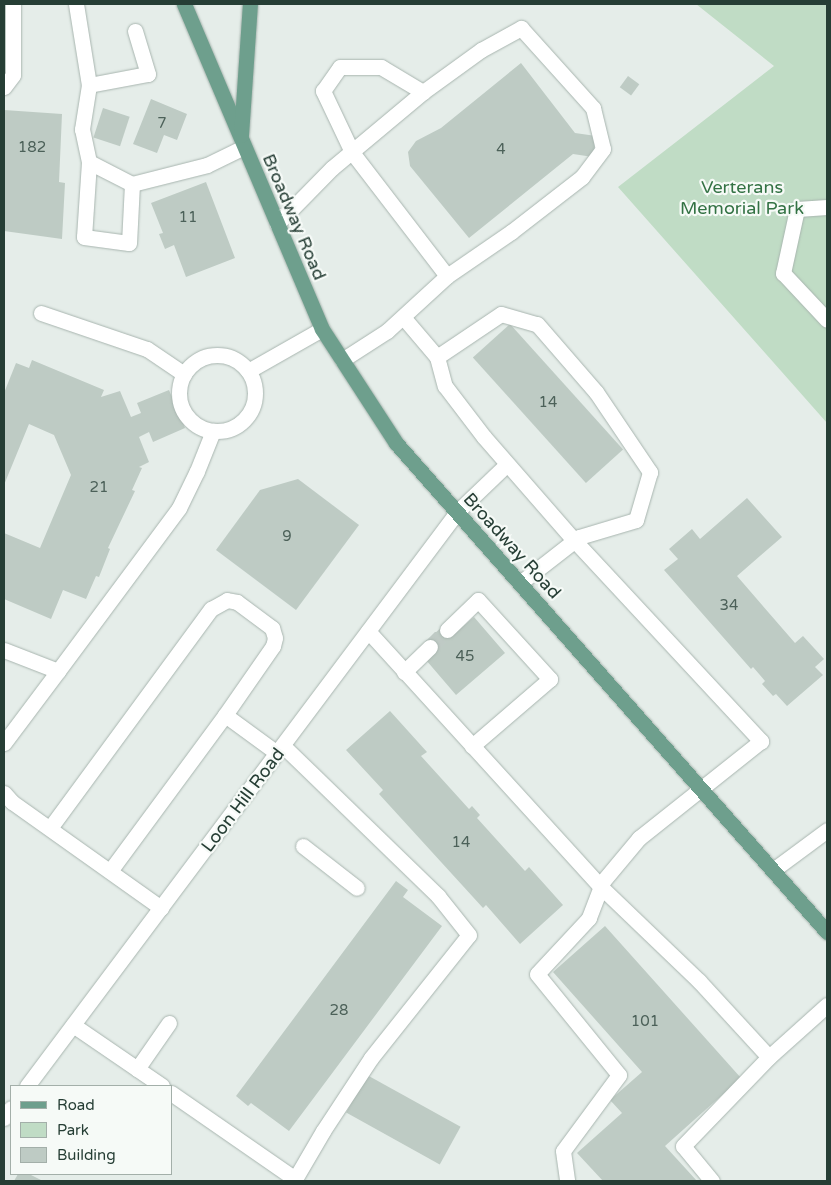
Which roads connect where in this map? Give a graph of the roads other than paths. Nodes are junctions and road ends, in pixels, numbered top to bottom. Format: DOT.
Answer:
graph roads {
  1 [pos="13,4"];
  2 [pos="76,4"];
  3 [pos="184,4"];
  4 [pos="250,4"];
  5 [pos="135,31"];
  6 [pos="89,85"];
  7 [pos="4,87"];
  8 [pos="423,92"];
  9 [pos="242,143"];
  10 [pos="352,152"];
  11 [pos="90,162"];
  12 [pos="132,184"];
  13 [pos="827,207"];
  14 [pos="277,224"];
  15 [pos="447,276"];
  16 [pos="40,312"];
  17 [pos="402,317"];
  18 [pos="827,320"];
  19 [pos="322,329"];
  20 [pos="436,357"];
  21 [pos="342,360"];
  22 [pos="248,371"];
  23 [pos="184,374"];
  24 [pos="213,431"];
  25 [pos="507,464"];
  26 [pos="457,512"];
  27 [pos="574,540"];
  28 [pos="520,583"];
  29 [pos="447,630"];
  30 [pos="368,631"];
  31 [pos="430,647"];
  32 [pos="4,650"];
  33 [pos="58,671"];
  34 [pos="404,672"];
  35 [pos="224,715"];
  36 [pos="4,743"];
  37 [pos="472,746"];
  38 [pos="280,750"];
  39 [pos="702,788"];
  40 [pos="4,794"];
  41 [pos="50,828"];
  42 [pos="827,830"];
  43 [pos="303,846"];
  44 [pos="773,870"];
  45 [pos="110,871"];
  46 [pos="600,887"];
  47 [pos="358,888"];
  48 [pos="161,908"];
  49 [pos="827,932"];
  50 [pos="827,1005"];
  51 [pos="169,1023"];
  52 [pos="73,1024"];
  53 [pos="769,1057"];
  54 [pos="137,1069"];
  55 [pos="28,1085"];
  56 [pos="161,1085"];
  57 [pos="172,1094"];
  58 [pos="567,1181"];
  59 [pos="712,1181"];
  1 -- 7 [label="street"];
  2 -- 6 [label="street"];
  3 -- 9 [label="main road, Broadway Road"];
  4 -- 9 [label="main road"];
  5 -- 6 [label="street"];
  6 -- 11 [label="street"];
  8 -- 10 [label="street"];
  8 -- 10 [label="street"];
  8 -- 15 [label="street"];
  9 -- 12 [label="street"];
  9 -- 14 [label="main road, Broadway Road"];
  10 -- 14 [label="street"];
  10 -- 15 [label="street"];
  11 -- 12 [label="street"];
  11 -- 12 [label="street"];
  13 -- 18 [label="street"];
  14 -- 19 [label="main road, Broadway Road"];
  15 -- 17 [label="street"];
  16 -- 23 [label="street"];
  17 -- 20 [label="street"];
  17 -- 21 [label="street"];
  19 -- 21 [label="main road, Broadway Road"];
  19 -- 22 [label="street"];
  20 -- 25 [label="street"];
  20 -- 27 [label="street"];
  21 -- 26 [label="main road, Broadway Road"];
  22 -- 23 [label="street"];
  22 -- 24 [label="street"];
  23 -- 24 [label="street"];
  24 -- 33 [label="street"];
  25 -- 26 [label="street, Loon Hill Road"];
  25 -- 27 [label="street"];
  26 -- 28 [label="main road, Broadway Road"];
  26 -- 30 [label="street, Loon Hill Road"];
  27 -- 28 [label="street"];
  27 -- 39 [label="street"];
  28 -- 39 [label="main road, Broadway Road"];
  29 -- 37 [label="street"];
  30 -- 34 [label="street"];
  30 -- 38 [label="street, Loon Hill Road"];
  31 -- 34 [label="street"];
  32 -- 33 [label="street"];
  33 -- 36 [label="street"];
  34 -- 37 [label="street"];
  35 -- 38 [label="street"];
  35 -- 41 [label="street"];
  35 -- 45 [label="street"];
  37 -- 46 [label="street"];
  38 -- 48 [label="street, Loon Hill Road"];
  38 -- 57 [label="street"];
  39 -- 44 [label="main road, Broadway Road"];
  39 -- 46 [label="street"];
  40 -- 41 [label="street"];
  41 -- 45 [label="street"];
  42 -- 44 [label="street"];
  43 -- 47 [label="street"];
  44 -- 49 [label="main road, Broadway Road"];
  45 -- 48 [label="street"];
  46 -- 53 [label="street"];
  46 -- 58 [label="street"];
  48 -- 52 [label="street, Loon Hill Road"];
  50 -- 53 [label="street"];
  51 -- 54 [label="street"];
  52 -- 54 [label="street"];
  52 -- 55 [label="street, Loon Hill Road"];
  53 -- 59 [label="street"];
  54 -- 56 [label="street"];
}
